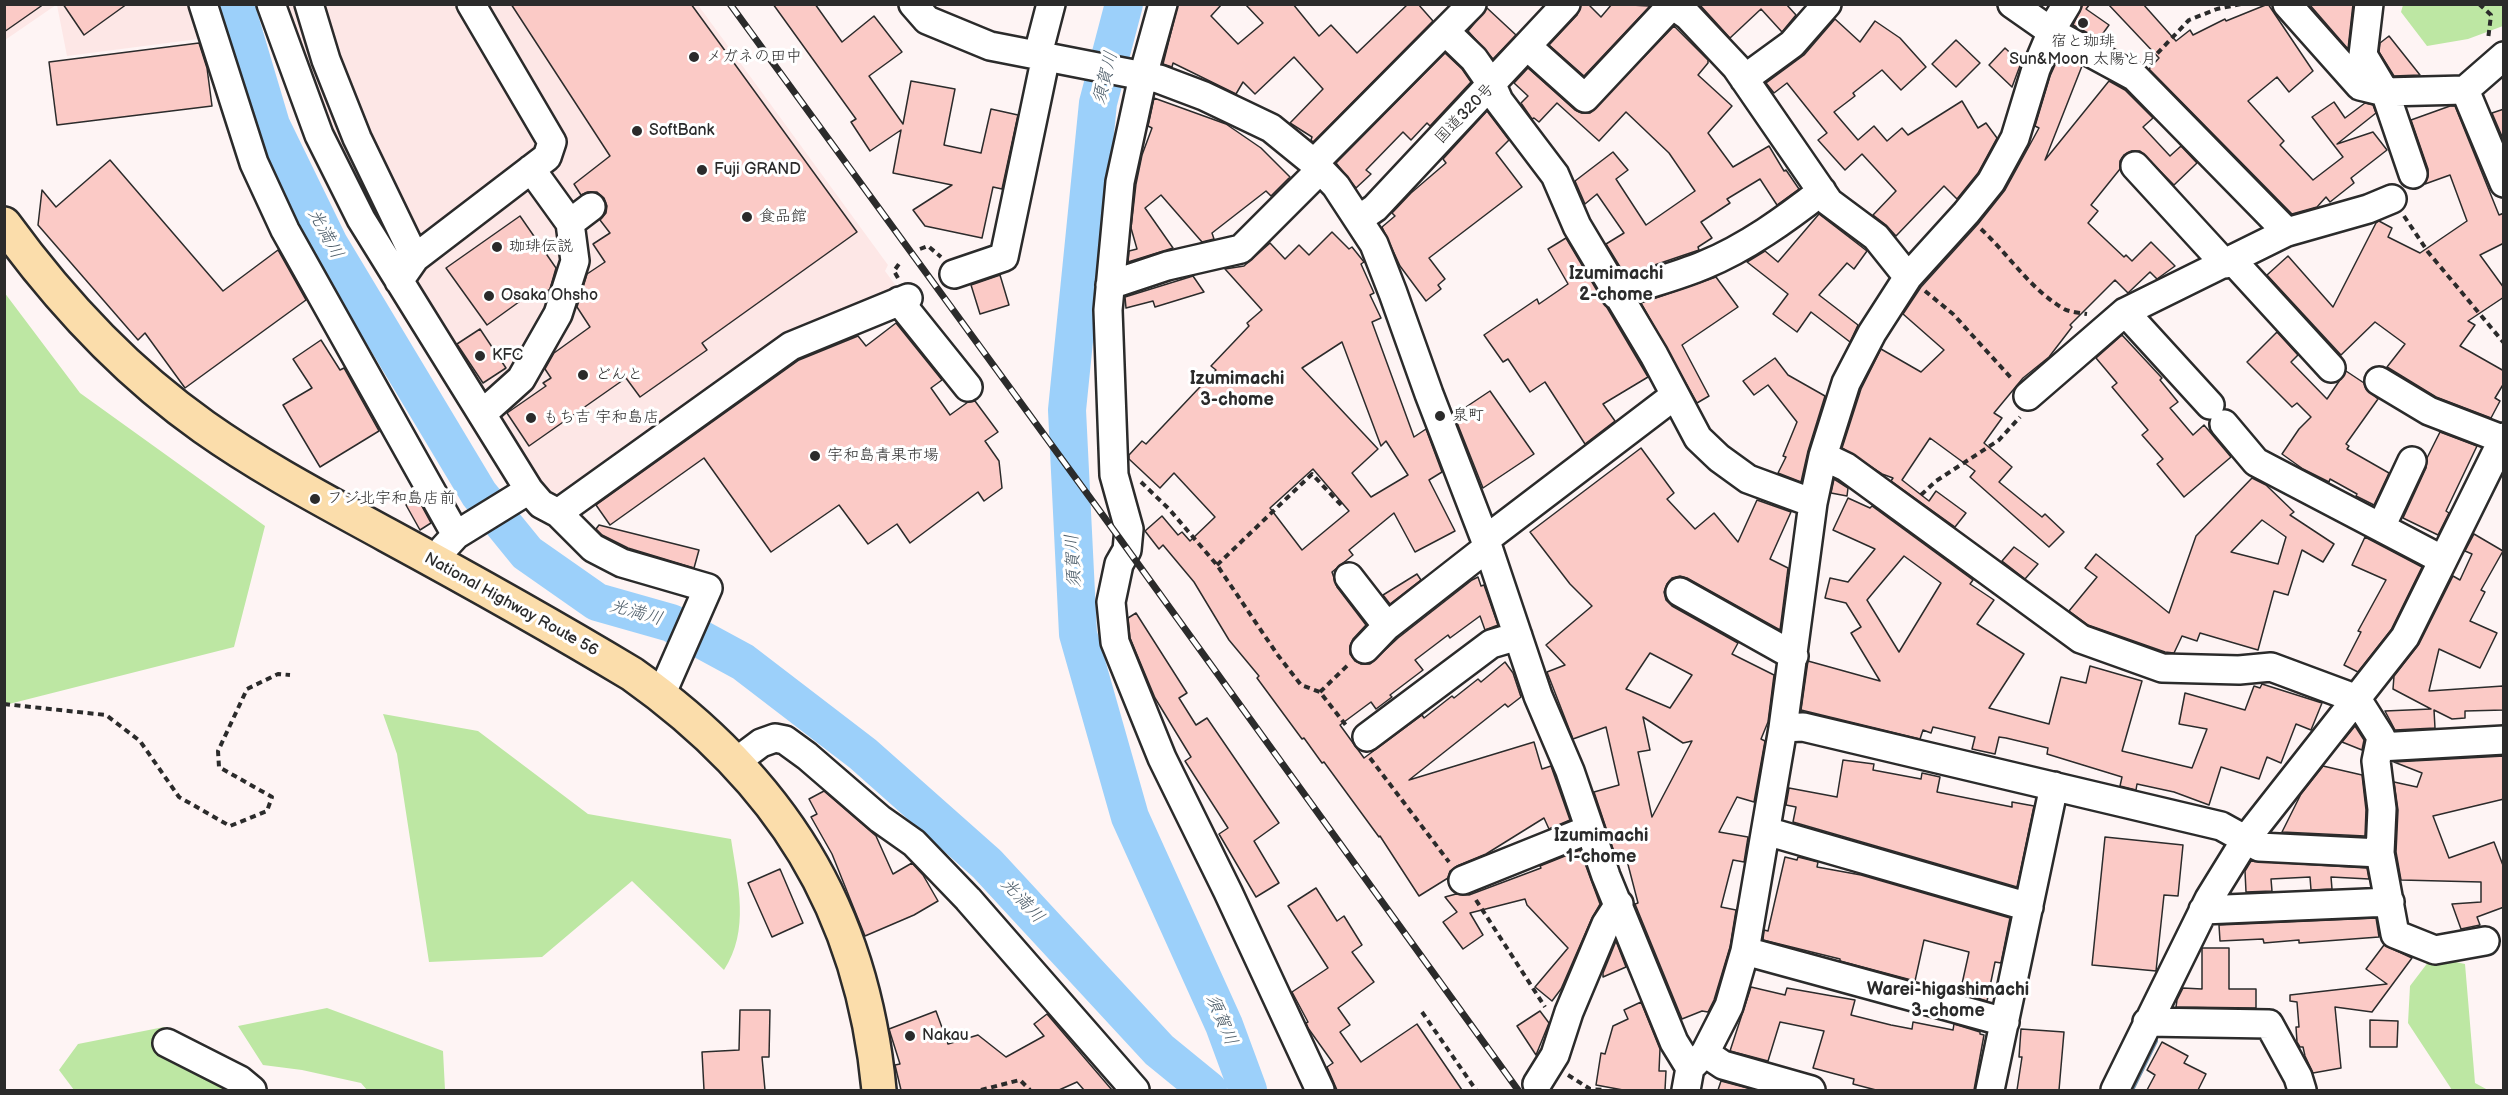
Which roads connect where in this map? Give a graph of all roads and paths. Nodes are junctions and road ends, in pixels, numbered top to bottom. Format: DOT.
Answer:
graph roads {
  1 [pos="203,4"];
  2 [pos="271,4"];
  3 [pos="309,4"];
  4 [pos="471,4"];
  5 [pos="913,4"];
  6 [pos="1051,4"];
  7 [pos="1163,4"];
  8 [pos="1472,4"];
  9 [pos="1566,4"];
  10 [pos="1827,4"];
  11 [pos="2012,4"];
  12 [pos="2067,4"];
  13 [pos="2241,4"];
  14 [pos="2287,4"];
  15 [pos="2369,4"];
  16 [pos="2479,4"];
  17 [pos="1676,6"];
  18 [pos="1446,32"];
  19 [pos="2052,32"];
  20 [pos="1528,46"];
  21 [pos="2499,49"];
  22 [pos="1046,56"];
  23 [pos="1137,74"];
  24 [pos="2135,77"];
  25 [pos="1744,79"];
  26 [pos="1492,85"];
  27 [pos="2465,90"];
  28 [pos="2385,92"];
  29 [pos="2135,166"];
  30 [pos="1317,167"];
  31 [pos="531,170"];
  32 [pos="2413,174"];
  33 [pos="2504,183"];
  34 [pos="1822,191"];
  35 [pos="2392,199"];
  36 [pos="591,207"];
  37 [pos="1965,215"];
  38 [pos="1359,219"];
  39 [pos="570,223"];
  40 [pos="4,225"];
  41 [pos="2287,232"];
  42 [pos="415,258"];
  43 [pos="2229,262"];
  44 [pos="954,274"];
  45 [pos="1908,278"];
  46 [pos="399,281"];
  47 [pos="1110,285"];
  48 [pos="1616,295"];
  49 [pos="2121,316"];
  50 [pos="2504,343"];
  51 [pos="2331,368"];
  52 [pos="2379,381"];
  53 [pos="968,387"];
  54 [pos="1674,396"];
  55 [pos="2028,396"];
  56 [pos="482,414"];
  57 [pos="2503,438"];
  58 [pos="1823,456"];
  59 [pos="2412,461"];
  60 [pos="524,493"];
  61 [pos="1813,503"];
  62 [pos="1341,505"];
  63 [pos="1905,510"];
  64 [pos="558,513"];
  65 [pos="2381,527"];
  66 [pos="462,532"];
  67 [pos="1486,544"];
  68 [pos="2443,560"];
  69 [pos="436,562"];
  70 [pos="1217,564"];
  71 [pos="1349,577"];
  72 [pos="1680,592"];
  73 [pos="1387,626"];
  74 [pos="1518,636"];
  75 [pos="1365,649"];
  76 [pos="1794,656"];
  77 [pos="290,675"];
  78 [pos="1320,692"];
  79 [pos="662,695"];
  80 [pos="2357,699"];
  81 [pos="4,704"];
  82 [pos="1783,728"];
  83 [pos="1367,737"];
  84 [pos="2504,740"];
  85 [pos="2379,747"];
  86 [pos="736,761"];
  87 [pos="2054,786"];
  88 [pos="1590,829"];
  89 [pos="1766,831"];
  90 [pos="2246,839"];
  91 [pos="2380,853"];
  92 [pos="1462,880"];
  93 [pos="2390,903"];
  94 [pos="1619,904"];
  95 [pos="2029,907"];
  96 [pos="2203,910"];
  97 [pos="2485,941"];
  98 [pos="1745,951"];
  99 [pos="1422,1012"];
  100 [pos="2005,1022"];
  101 [pos="2147,1022"];
  102 [pos="167,1042"];
  103 [pos="1694,1071"];
  104 [pos="1543,1073"];
  105 [pos="252,1090"];
  106 [pos="879,1090"];
  107 [pos="981,1090"];
  108 [pos="1030,1090"];
  109 [pos="1135,1090"];
  110 [pos="1320,1090"];
  111 [pos="1476,1090"];
  112 [pos="1604,1090"];
  113 [pos="1810,1090"];
  114 [pos="1990,1090"];
  115 [pos="2115,1090"];
  116 [pos="2302,1090"];
  1 -- 66 [label="street"];
  2 -- 46 [label="street"];
  3 -- 42 [label="street"];
  4 -- 31 [label="street"];
  5 -- 22 [label="street"];
  6 -- 22 [label="street"];
  7 -- 23 [label="street"];
  8 -- 18 [label="street"];
  9 -- 20 [label="street, 国道320号"];
  10 -- 25 [label="street"];
  11 -- 19 [label="street"];
  12 -- 19 [label="street"];
  13 -- 24 [label="path"];
  14 -- 28 [label="street"];
  15 -- 28 [label="street"];
  16 -- 21 [label="path"];
  17 -- 20 [label="street"];
  17 -- 25 [label="street"];
  18 -- 26 [label="street"];
  18 -- 30 [label="street"];
  19 -- 24 [label="street"];
  19 -- 37 [label="street"];
  20 -- 26 [label="street, 国道320号"];
  21 -- 27 [label="street"];
  22 -- 23 [label="street"];
  22 -- 44 [label="street"];
  23 -- 30 [label="street"];
  23 -- 47 [label="street"];
  24 -- 41 [label="street"];
  25 -- 34 [label="street"];
  26 -- 38 [label="street, 国道320号"];
  26 -- 48 [label="street"];
  27 -- 28 [label="street"];
  27 -- 33 [label="street"];
  28 -- 32 [label="street"];
  29 -- 43 [label="street"];
  30 -- 38 [label="street"];
  30 -- 47 [label="street"];
  31 -- 39 [label="street"];
  31 -- 42 [label="street"];
  34 -- 45 [label="street"];
  34 -- 48 [label="street"];
  35 -- 41 [label="street"];
  35 -- 50 [label="path"];
  36 -- 39 [label="street"];
  37 -- 45 [label="street"];
  37 -- 49 [label="path"];
  38 -- 67 [label="street"];
  39 -- 56 [label="street"];
  40 -- 69 [label="highway, National Highway Route 56"];
  41 -- 43 [label="street"];
  42 -- 46 [label="street"];
  43 -- 49 [label="street"];
  43 -- 51 [label="street"];
  45 -- 55 [label="path"];
  45 -- 58 [label="street"];
  46 -- 56 [label="street"];
  47 -- 110 [label="street"];
  48 -- 54 [label="street"];
  49 -- 55 [label="street"];
  49 -- 65 [label="street"];
  52 -- 57 [label="street"];
  53 -- 64 [label="street"];
  54 -- 61 [label="street"];
  54 -- 67 [label="street"];
  55 -- 63 [label="path"];
  56 -- 60 [label="street"];
  57 -- 68 [label="street"];
  58 -- 61 [label="street"];
  58 -- 63 [label="street"];
  59 -- 65 [label="street"];
  60 -- 64 [label="street"];
  60 -- 66 [label="street"];
  61 -- 76 [label="street"];
  62 -- 70 [label="path"];
  63 -- 80 [label="street"];
  64 -- 79 [label="street"];
  65 -- 68 [label="street"];
  66 -- 69 [label="street"];
  67 -- 73 [label="street"];
  67 -- 74 [label="street"];
  68 -- 80 [label="street"];
  69 -- 79 [label="highway, National Highway Route 56"];
  71 -- 73 [label="street"];
  72 -- 76 [label="street"];
  73 -- 75 [label="street"];
  74 -- 83 [label="street"];
  74 -- 88 [label="street"];
  75 -- 78 [label="path"];
  76 -- 82 [label="street"];
  77 -- 81 [label="path"];
  79 -- 86 [label="highway, National Highway Route 56"];
  80 -- 85 [label="street"];
  80 -- 90 [label="street"];
  82 -- 87 [label="street"];
  82 -- 89 [label="street"];
  84 -- 85 [label="street"];
  85 -- 91 [label="street"];
  86 -- 106 [label="highway, National Highway Route 56"];
  86 -- 109 [label="street"];
  87 -- 90 [label="street"];
  87 -- 95 [label="street"];
  88 -- 92 [label="street"];
  88 -- 94 [label="street"];
  89 -- 95 [label="street"];
  89 -- 98 [label="street"];
  90 -- 91 [label="street"];
  90 -- 96 [label="street"];
  91 -- 93 [label="street"];
  93 -- 96 [label="street"];
  93 -- 97 [label="street"];
  94 -- 103 [label="street"];
  94 -- 104 [label="street"];
  95 -- 100 [label="street"];
  96 -- 101 [label="street"];
  98 -- 100 [label="street"];
  98 -- 103 [label="street"];
  99 -- 111 [label="path"];
  100 -- 114 [label="street"];
  101 -- 115 [label="street"];
  101 -- 116 [label="street"];
  102 -- 105 [label="street"];
  103 -- 113 [label="street"];
  104 -- 112 [label="path"];
  107 -- 108 [label="path"];
}
